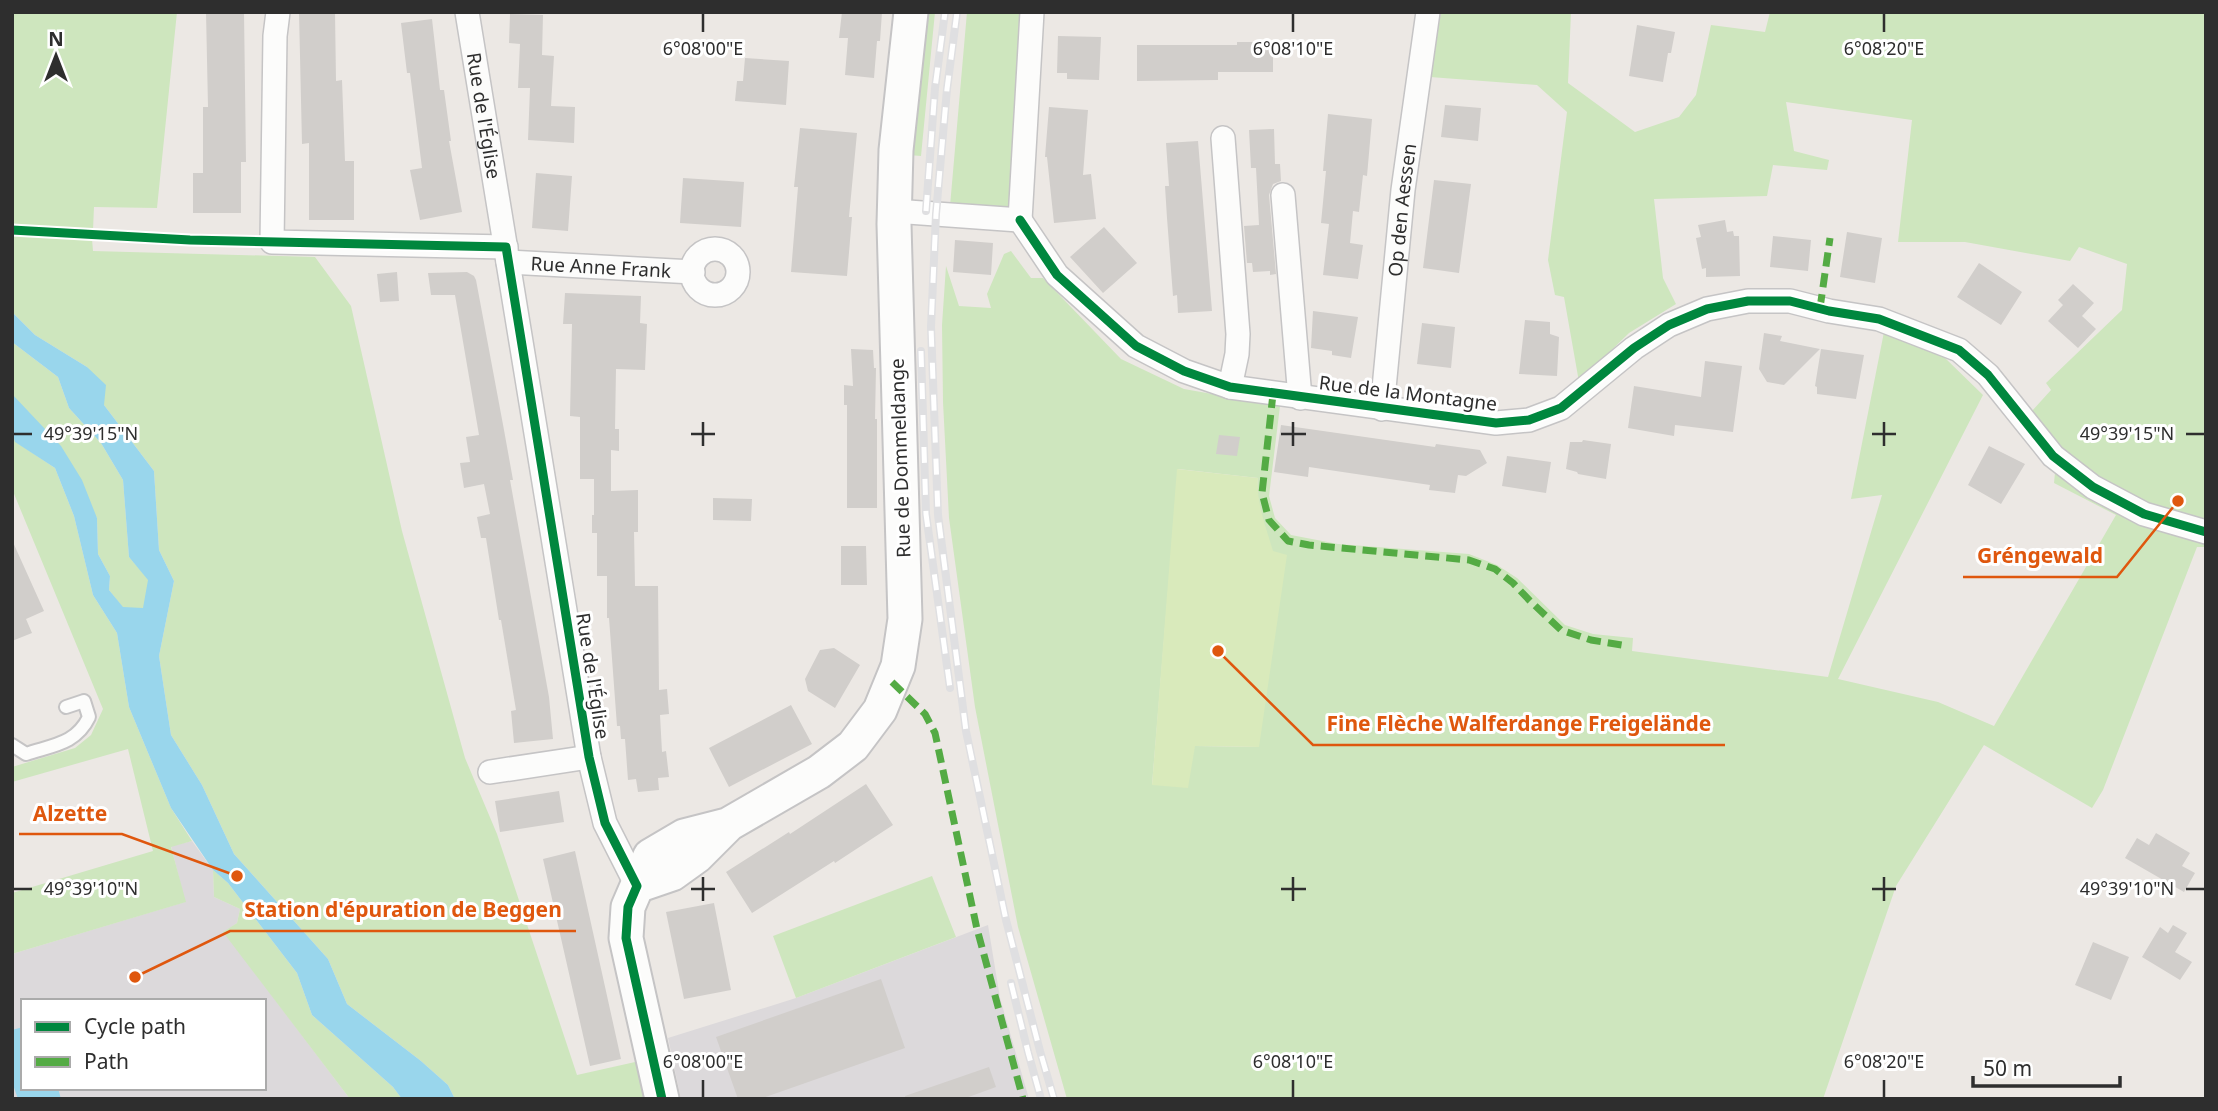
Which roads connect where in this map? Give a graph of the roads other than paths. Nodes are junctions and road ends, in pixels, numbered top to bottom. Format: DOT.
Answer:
graph roads {
  1 [pos="278,12"];
  2 [pos="467,12"];
  3 [pos="911,12"];
  4 [pos="1032,12"];
  5 [pos="1428,12"];
  6 [pos="1223,138"];
  7 [pos="1283,195"];
  8 [pos="894,211"];
  9 [pos="1020,220"];
  10 [pos="507,255"];
  11 [pos="693,272"];
  12 [pos="1230,387"];
  13 [pos="1300,398"];
  14 [pos="1382,409"];
  15 [pos="2206,532"];
  16 [pos="66,707"];
  17 [pos="12,745"];
  18 [pos="589,757"];
  19 [pos="490,772"];
  20 [pos="637,886"];
  21 [pos="662,1099"];
  1 -- 10 [label="street, Rue Anne Frank"];
  2 -- 10 [label="street, Rue de l'Église"];
  3 -- 8 [label="main road, Rue de Dommeldange"];
  4 -- 9 [label="street"];
  5 -- 14 [label="street, Op den Aessen"];
  6 -- 12 [label="street"];
  7 -- 13 [label="street, Rue de la Montagne"];
  8 -- 9 [label="street"];
  8 -- 20 [label="main road, Rue de Dommeldange"];
  9 -- 12 [label="street, Rue de la Montagne"];
  10 -- 11 [label="street, Rue Anne Frank"];
  10 -- 18 [label="street, Rue de l'Église"];
  12 -- 13 [label="street, Rue de la Montagne"];
  13 -- 14 [label="street, Rue de la Montagne"];
  14 -- 15 [label="street, Rue de la Montagne"];
  16 -- 17 [label="lane"];
  18 -- 19 [label="street, Rue de l'Église"];
  18 -- 20 [label="street, Rue de l'Église"];
  20 -- 21 [label="main road"];
}
